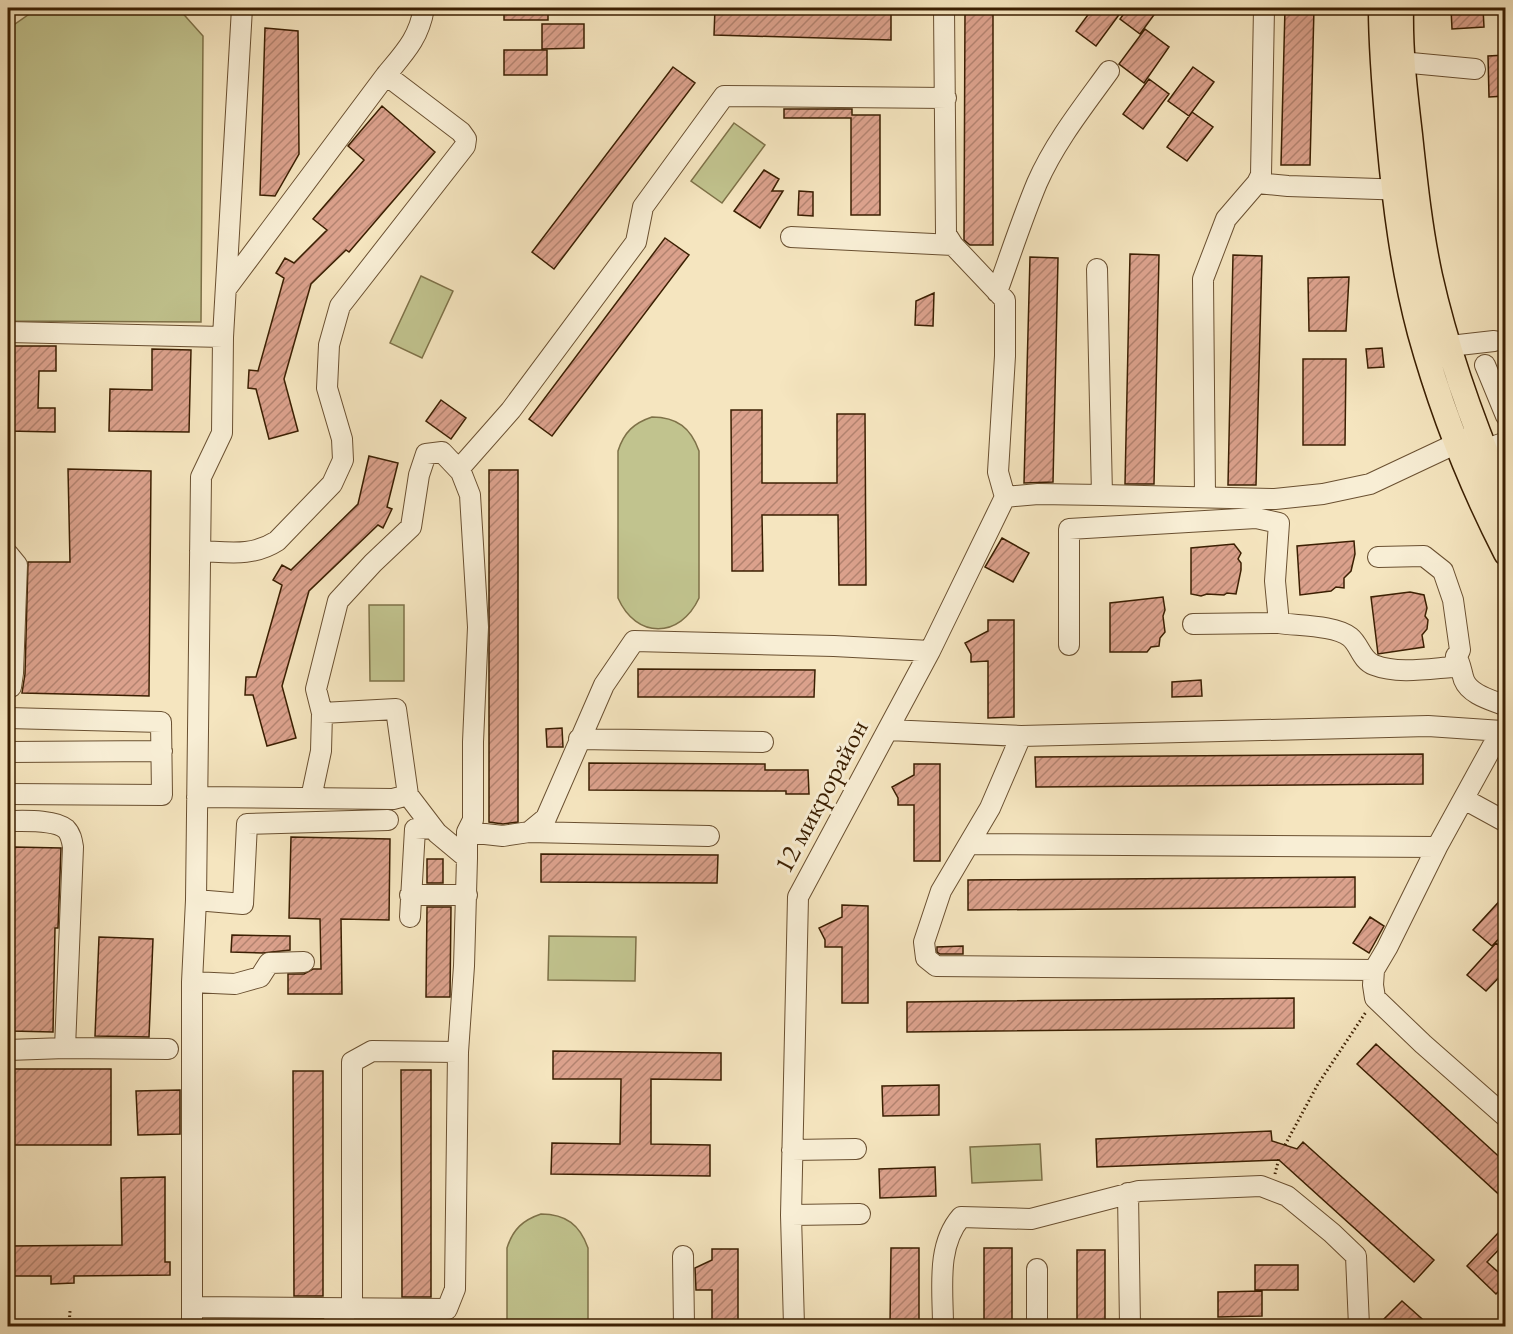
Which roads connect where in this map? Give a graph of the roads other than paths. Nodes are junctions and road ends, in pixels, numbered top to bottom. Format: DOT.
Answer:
graph roads {
  1 [pos="242,8"];
  2 [pos="424,8"];
  3 [pos="944,8"];
  4 [pos="1264,8"];
  5 [pos="1381,8"];
  6 [pos="1401,8"];
  7 [pos="1391,61"];
  8 [pos="1475,69"];
  9 [pos="1109,71"];
  10 [pos="386,75"];
  11 [pos="946,98"];
  12 [pos="1257,183"];
  13 [pos="1405,190"];
  14 [pos="791,237"];
  15 [pos="953,245"];
  16 [pos="1097,269"];
  17 [pos="226,289"];
  18 [pos="997,292"];
  19 [pos="8,332"];
  20 [pos="223,337"];
  21 [pos="1494,341"];
  22 [pos="1450,346"];
  23 [pos="1485,365"];
  24 [pos="1506,416"];
  25 [pos="1456,442"];
  26 [pos="1490,442"];
  27 [pos="459,470"];
  28 [pos="1102,495"];
  29 [pos="1205,496"];
  30 [pos="1005,497"];
  31 [pos="1506,501"];
  32 [pos="200,551"];
  33 [pos="1506,553"];
  34 [pos="8,555"];
  35 [pos="1378,557"];
  36 [pos="1279,623"];
  37 [pos="1193,624"];
  38 [pos="1068,645"];
  39 [pos="930,651"];
  40 [pos="1456,656"];
  41 [pos="9,687"];
  42 [pos="1506,706"];
  43 [pos="322,713"];
  44 [pos="8,717"];
  45 [pos="1504,729"];
  46 [pos="888,730"];
  47 [pos="1021,736"];
  48 [pos="579,739"];
  49 [pos="763,742"];
  50 [pos="162,751"];
  51 [pos="8,752"];
  52 [pos="8,794"];
  53 [pos="408,795"];
  54 [pos="197,797"];
  55 [pos="311,798"];
  56 [pos="1464,799"];
  57 [pos="8,820"];
  58 [pos="388,820"];
  59 [pos="1506,822"];
  60 [pos="433,828"];
  61 [pos="467,832"];
  62 [pos="529,832"];
  63 [pos="709,837"];
  64 [pos="969,843"];
  65 [pos="1437,847"];
  66 [pos="467,858"];
  67 [pos="410,895"];
  68 [pos="467,895"];
  69 [pos="196,900"];
  70 [pos="410,917"];
  71 [pos="304,962"];
  72 [pos="1374,970"];
  73 [pos="192,982"];
  74 [pos="65,1048"];
  75 [pos="168,1049"];
  76 [pos="8,1050"];
  77 [pos="458,1052"];
  78 [pos="1506,1117"];
  79 [pos="856,1149"];
  80 [pos="792,1150"];
  81 [pos="1128,1193"];
  82 [pos="860,1214"];
  83 [pos="791,1215"];
  84 [pos="683,1256"];
  85 [pos="1037,1269"];
  86 [pos="192,1307"];
  87 [pos="352,1308"];
  88 [pos="447,1318"];
  89 [pos="192,1326"];
  90 [pos="334,1326"];
  91 [pos="684,1326"];
  92 [pos="794,1326"];
  93 [pos="943,1326"];
  94 [pos="1037,1326"];
  95 [pos="1130,1326"];
  96 [pos="1359,1326"];
  1 -- 17 [label="street"];
  2 -- 10 [label="street"];
  3 -- 11 [label="street"];
  4 -- 12 [label="street"];
  5 -- 7 [label="main road"];
  6 -- 7 [label="main road"];
  7 -- 8 [label="street"];
  7 -- 13 [label="main road"];
  9 -- 18 [label="street"];
  10 -- 17 [label="street"];
  10 -- 32 [label="street"];
  11 -- 15 [label="street"];
  11 -- 27 [label="street"];
  12 -- 13 [label="street"];
  12 -- 29 [label="street"];
  13 -- 22 [label="main road"];
  13 -- 25 [label="main road"];
  14 -- 15 [label="street"];
  15 -- 18 [label="street"];
  16 -- 28 [label="street"];
  17 -- 20 [label="street"];
  18 -- 30 [label="street"];
  19 -- 20 [label="street"];
  20 -- 32 [label="street"];
  21 -- 22 [label="street"];
  22 -- 26 [label="main road"];
  23 -- 24 [label="street"];
  25 -- 26 [label="street"];
  25 -- 29 [label="street"];
  25 -- 33 [label="main road"];
  26 -- 31 [label="main road"];
  27 -- 43 [label="street"];
  27 -- 61 [label="street"];
  28 -- 29 [label="street"];
  28 -- 30 [label="street"];
  30 -- 39 [label="street, 12 микрорайон"];
  32 -- 54 [label="street"];
  34 -- 41 [label="street"];
  35 -- 40 [label="street"];
  36 -- 37 [label="street"];
  36 -- 38 [label="street"];
  36 -- 40 [label="street"];
  39 -- 46 [label="street, 12 микрорайон"];
  39 -- 48 [label="street"];
  40 -- 42 [label="street"];
  41 -- 44 [label="street"];
  43 -- 53 [label="street"];
  43 -- 55 [label="street"];
  44 -- 50 [label="street"];
  45 -- 47 [label="street"];
  45 -- 56 [label="street"];
  46 -- 47 [label="street"];
  46 -- 80 [label="street, 12 микрорайон"];
  47 -- 64 [label="street"];
  48 -- 49 [label="street"];
  48 -- 62 [label="street"];
  50 -- 51 [label="street"];
  50 -- 52 [label="street"];
  53 -- 55 [label="street"];
  53 -- 60 [label="street"];
  54 -- 55 [label="street"];
  54 -- 69 [label="street"];
  56 -- 59 [label="street"];
  56 -- 65 [label="street"];
  57 -- 74 [label="street"];
  58 -- 69 [label="street"];
  60 -- 66 [label="street"];
  60 -- 67 [label="street"];
  61 -- 62 [label="street"];
  61 -- 66 [label="street"];
  62 -- 63 [label="street"];
  64 -- 65 [label="street"];
  64 -- 72 [label="street"];
  65 -- 72 [label="street"];
  66 -- 68 [label="street"];
  67 -- 68 [label="street"];
  67 -- 70 [label="street"];
  68 -- 77 [label="street"];
  69 -- 73 [label="street"];
  71 -- 73 [label="street"];
  72 -- 78 [label="street"];
  73 -- 86 [label="street"];
  74 -- 75 [label="street"];
  74 -- 76 [label="street"];
  77 -- 87 [label="street"];
  77 -- 88 [label="street"];
  79 -- 80 [label="street"];
  80 -- 83 [label="street, 12 микрорайон"];
  81 -- 93 [label="street"];
  81 -- 95 [label="street"];
  81 -- 96 [label="street"];
  82 -- 83 [label="street"];
  83 -- 92 [label="street, 12 микрорайон"];
  84 -- 91 [label="street"];
  85 -- 94 [label="street"];
  86 -- 87 [label="street"];
  86 -- 89 [label="street"];
  87 -- 88 [label="street"];
  87 -- 90 [label="street"];
}
